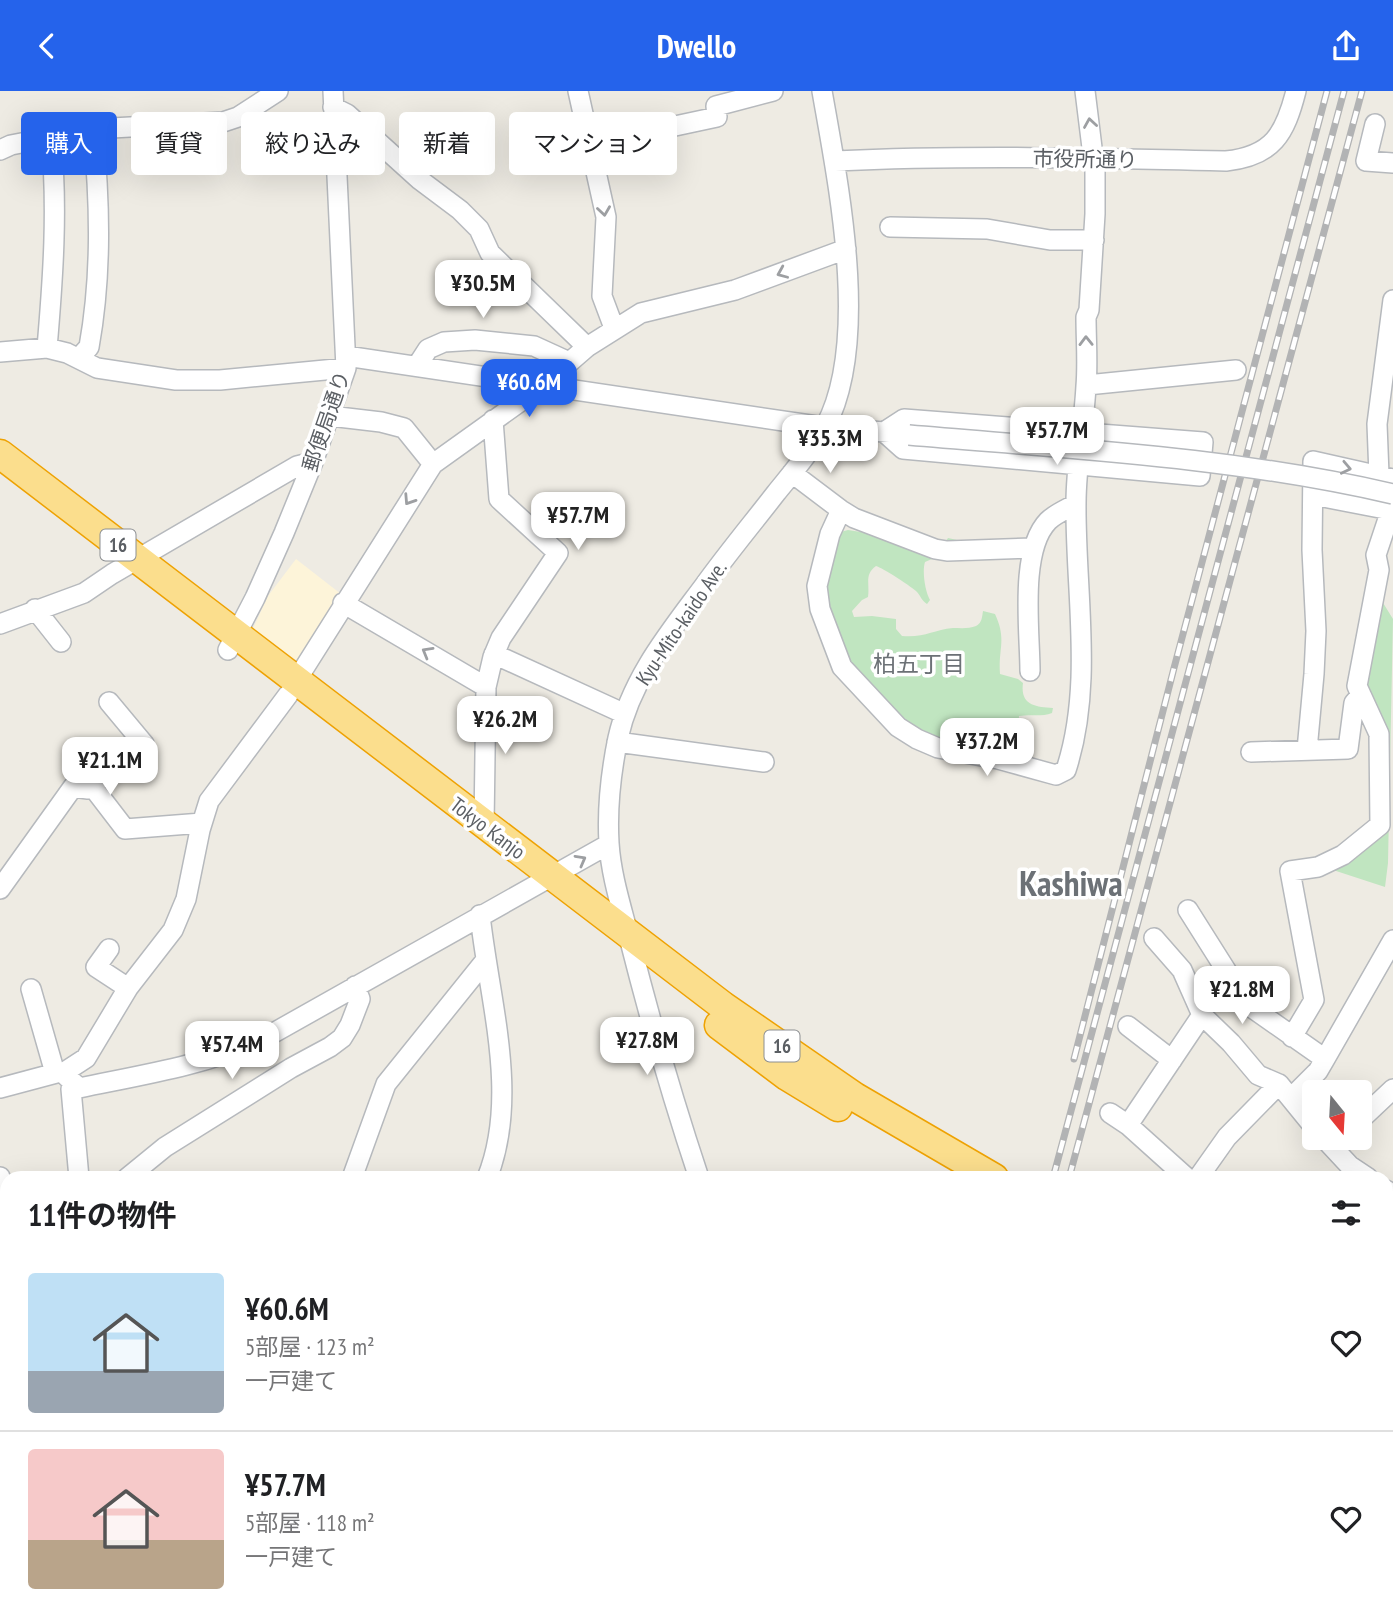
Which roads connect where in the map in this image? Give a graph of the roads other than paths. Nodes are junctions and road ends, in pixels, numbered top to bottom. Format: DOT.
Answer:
graph roads {
  1 [pos="278,91"];
  2 [pos="578,91"];
  3 [pos="773,91"];
  4 [pos="822,91"];
  5 [pos="1085,91"];
  6 [pos="1296,91"];
  7 [pos="333,95"];
  8 [pos="583,112"];
  9 [pos="1375,124"];
  10 [pos="677,126"];
  11 [pos="117,128"];
  12 [pos="21,143"];
  13 [pos="0,150"];
  14 [pos="1095,157"];
  15 [pos="835,162"];
  16 [pos="1393,163"];
  17 [pos="54,175"];
  18 [pos="98,175"];
  19 [pos="597,175"];
  20 [pos="890,227"];
  21 [pos="1094,240"];
  22 [pos="846,249"];
  23 [pos="1393,300"];
  24 [pos="614,328"];
  25 [pos="587,347"];
  26 [pos="47,348"];
  27 [pos="0,352"];
  28 [pos="79,358"];
  29 [pos="346,362"];
  30 [pos="569,362"];
  31 [pos="417,366"];
  32 [pos="1236,370"];
  33 [pos="1087,385"];
  34 [pos="542,386"];
  35 [pos="330,416"];
  36 [pos="493,420"];
  37 [pos="824,427"];
  38 [pos="884,432"];
  39 [pos="1081,433"];
  40 [pos="0,454"];
  41 [pos="313,462"];
  42 [pos="433,464"];
  43 [pos="1077,464"];
  44 [pos="792,473"];
  45 [pos="0,476"];
  46 [pos="1386,477"];
  47 [pos="1313,495"];
  48 [pos="1076,504"];
  49 [pos="1388,505"];
  50 [pos="841,510"];
  51 [pos="1032,548"];
  52 [pos="130,564"];
  53 [pos="343,603"];
  54 [pos="35,609"];
  55 [pos="0,624"];
  56 [pos="61,642"];
  57 [pos="232,643"];
  58 [pos="494,654"];
  59 [pos="1030,671"];
  60 [pos="486,687"];
  61 [pos="292,688"];
  62 [pos="1361,695"];
  63 [pos="108,702"];
  64 [pos="625,714"];
  65 [pos="617,742"];
  66 [pos="1307,750"];
  67 [pos="1251,752"];
  68 [pos="764,762"];
  69 [pos="92,786"];
  70 [pos="202,823"];
  71 [pos="484,825"];
  72 [pos="609,844"];
  73 [pos="543,881"];
  74 [pos="0,889"];
  75 [pos="1188,910"];
  76 [pos="480,915"];
  77 [pos="629,935"];
  78 [pos="1154,938"];
  79 [pos="1393,940"];
  80 [pos="109,949"];
  81 [pos="485,961"];
  82 [pos="636,964"];
  83 [pos="355,986"];
  84 [pos="128,988"];
  85 [pos="31,989"];
  86 [pos="1202,1015"];
  87 [pos="1128,1026"];
  88 [pos="1292,1037"];
  89 [pos="1325,1059"];
  90 [pos="1172,1060"];
  91 [pos="59,1073"];
  92 [pos="0,1088"];
  93 [pos="79,1088"];
  94 [pos="1393,1089"];
  95 [pos="1285,1091"];
  96 [pos="1372,1109"];
  97 [pos="1302,1112"];
  98 [pos="1110,1113"];
  99 [pos="1128,1125"];
  100 [pos="1338,1150"];
  101 [pos="78,1171"];
  102 [pos="136,1171"];
  103 [pos="355,1171"];
  104 [pos="490,1171"];
  105 [pos="697,1171"];
  106 [pos="946,1171"];
  107 [pos="982,1171"];
  108 [pos="1179,1171"];
  109 [pos="1203,1171"];
  110 [pos="1358,1171"];
  1 -- 11 [label="street"];
  2 -- 8 [label="street"];
  3 -- 10 [label="street"];
  4 -- 15 [label="street, Kyu-Mito-kaido Ave."];
  14 -- 5 [label="street, one-way"];
  6 -- 14 [label="street, 市役所通り"];
  7 -- 25 [label="street"];
  7 -- 29 [label="street, 郵便局通り"];
  9 -- 16 [label="street"];
  12 -- 13 [label="street"];
  14 -- 15 [label="street, 市役所通り"];
  14 -- 21 [label="street"];
  15 -- 22 [label="street, Kyu-Mito-kaido Ave."];
  17 -- 26 [label="street"];
  18 -- 28 [label="street"];
  19 -- 24 [label="street, one-way"];
  20 -- 21 [label="street"];
  33 -- 21 [label="street, one-way"];
  22 -- 24 [label="street, one-way"];
  22 -- 37 [label="street, Kyu-Mito-kaido Ave."];
  23 -- 46 [label="street"];
  24 -- 25 [label="street"];
  25 -- 30 [label="street"];
  26 -- 27 [label="street"];
  26 -- 28 [label="street"];
  28 -- 29 [label="street"];
  29 -- 31 [label="street"];
  29 -- 35 [label="street, 郵便局通り"];
  30 -- 31 [label="street"];
  30 -- 34 [label="street"];
  31 -- 34 [label="street"];
  32 -- 33 [label="street"];
  33 -- 39 [label="street"];
  34 -- 36 [label="street"];
  34 -- 37 [label="street"];
  35 -- 41 [label="street, 郵便局通り"];
  35 -- 42 [label="street"];
  36 -- 42 [label="street"];
  36 -- 58 [label="street"];
  37 -- 38 [label="street"];
  37 -- 44 [label="street, Kyu-Mito-kaido Ave."];
  38 -- 39 [label="street"];
  38 -- 43 [label="street"];
  38 -- 49 [label="street, bridge"];
  39 -- 43 [label="street"];
  39 -- 43 [label="street"];
  40 -- 52 [label="highway, Tokyo Kanjo / 16"];
  41 -- 52 [label="street"];
  41 -- 57 [label="street, 郵便局通り"];
  42 -- 53 [label="street, one-way"];
  43 -- 48 [label="street"];
  44 -- 50 [label="street"];
  44 -- 64 [label="street, Kyu-Mito-kaido Ave."];
  45 -- 52 [label="highway, Tokyo Kanjo / 16"];
  47 -- 46 [label="street, one-way"];
  46 -- 49 [label="street"];
  47 -- 49 [label="street"];
  47 -- 66 [label="street"];
  48 -- 50 [label="street"];
  48 -- 51 [label="street"];
  49 -- 62 [label="street"];
  50 -- 51 [label="street"];
  51 -- 59 [label="street"];
  52 -- 54 [label="street"];
  52 -- 57 [label="highway, Tokyo Kanjo / 16"];
  60 -- 53 [label="street, one-way"];
  53 -- 61 [label="street"];
  54 -- 55 [label="street"];
  54 -- 56 [label="street"];
  57 -- 61 [label="highway, Tokyo Kanjo / 16"];
  58 -- 60 [label="street"];
  58 -- 64 [label="street"];
  60 -- 71 [label="street"];
  61 -- 70 [label="street"];
  61 -- 71 [label="highway, Tokyo Kanjo / 16"];
  61 -- 73 [label="highway, Tokyo Kanjo / 16"];
  62 -- 66 [label="street"];
  62 -- 88 [label="street"];
  63 -- 69 [label="street"];
  64 -- 65 [label="street, Kyu-Mito-kaido Ave."];
  65 -- 68 [label="street"];
  65 -- 72 [label="street, Kyu-Mito-kaido Ave."];
  66 -- 67 [label="street"];
  69 -- 70 [label="street"];
  69 -- 74 [label="street"];
  70 -- 84 [label="street"];
  71 -- 73 [label="highway, Tokyo Kanjo / 16"];
  73 -- 72 [label="street, one-way"];
  72 -- 77 [label="street, Kyu-Mito-kaido Ave."];
  73 -- 76 [label="street"];
  73 -- 77 [label="highway, Tokyo Kanjo / 16"];
  73 -- 82 [label="highway, Tokyo Kanjo / 16"];
  75 -- 88 [label="street"];
  76 -- 81 [label="street"];
  76 -- 83 [label="street"];
  77 -- 82 [label="street, Kyu-Mito-kaido Ave."];
  77 -- 107 [label="highway, Tokyo Kanjo / 16"];
  78 -- 86 [label="street"];
  79 -- 89 [label="street"];
  80 -- 84 [label="street"];
  81 -- 103 [label="street"];
  81 -- 104 [label="street"];
  82 -- 105 [label="street, Kyu-Mito-kaido Ave."];
  82 -- 106 [label="highway, Tokyo Kanjo / 16"];
  83 -- 93 [label="street"];
  83 -- 102 [label="street"];
  84 -- 91 [label="street"];
  85 -- 91 [label="street"];
  86 -- 90 [label="street"];
  86 -- 95 [label="street"];
  87 -- 90 [label="street"];
  88 -- 89 [label="street"];
  89 -- 95 [label="street"];
  90 -- 99 [label="street"];
  91 -- 92 [label="street"];
  91 -- 93 [label="street"];
  93 -- 101 [label="street"];
  94 -- 96 [label="street"];
  95 -- 97 [label="street"];
  95 -- 109 [label="street"];
  98 -- 99 [label="street"];
  99 -- 108 [label="street"];
  100 -- 110 [label="street"];
}
